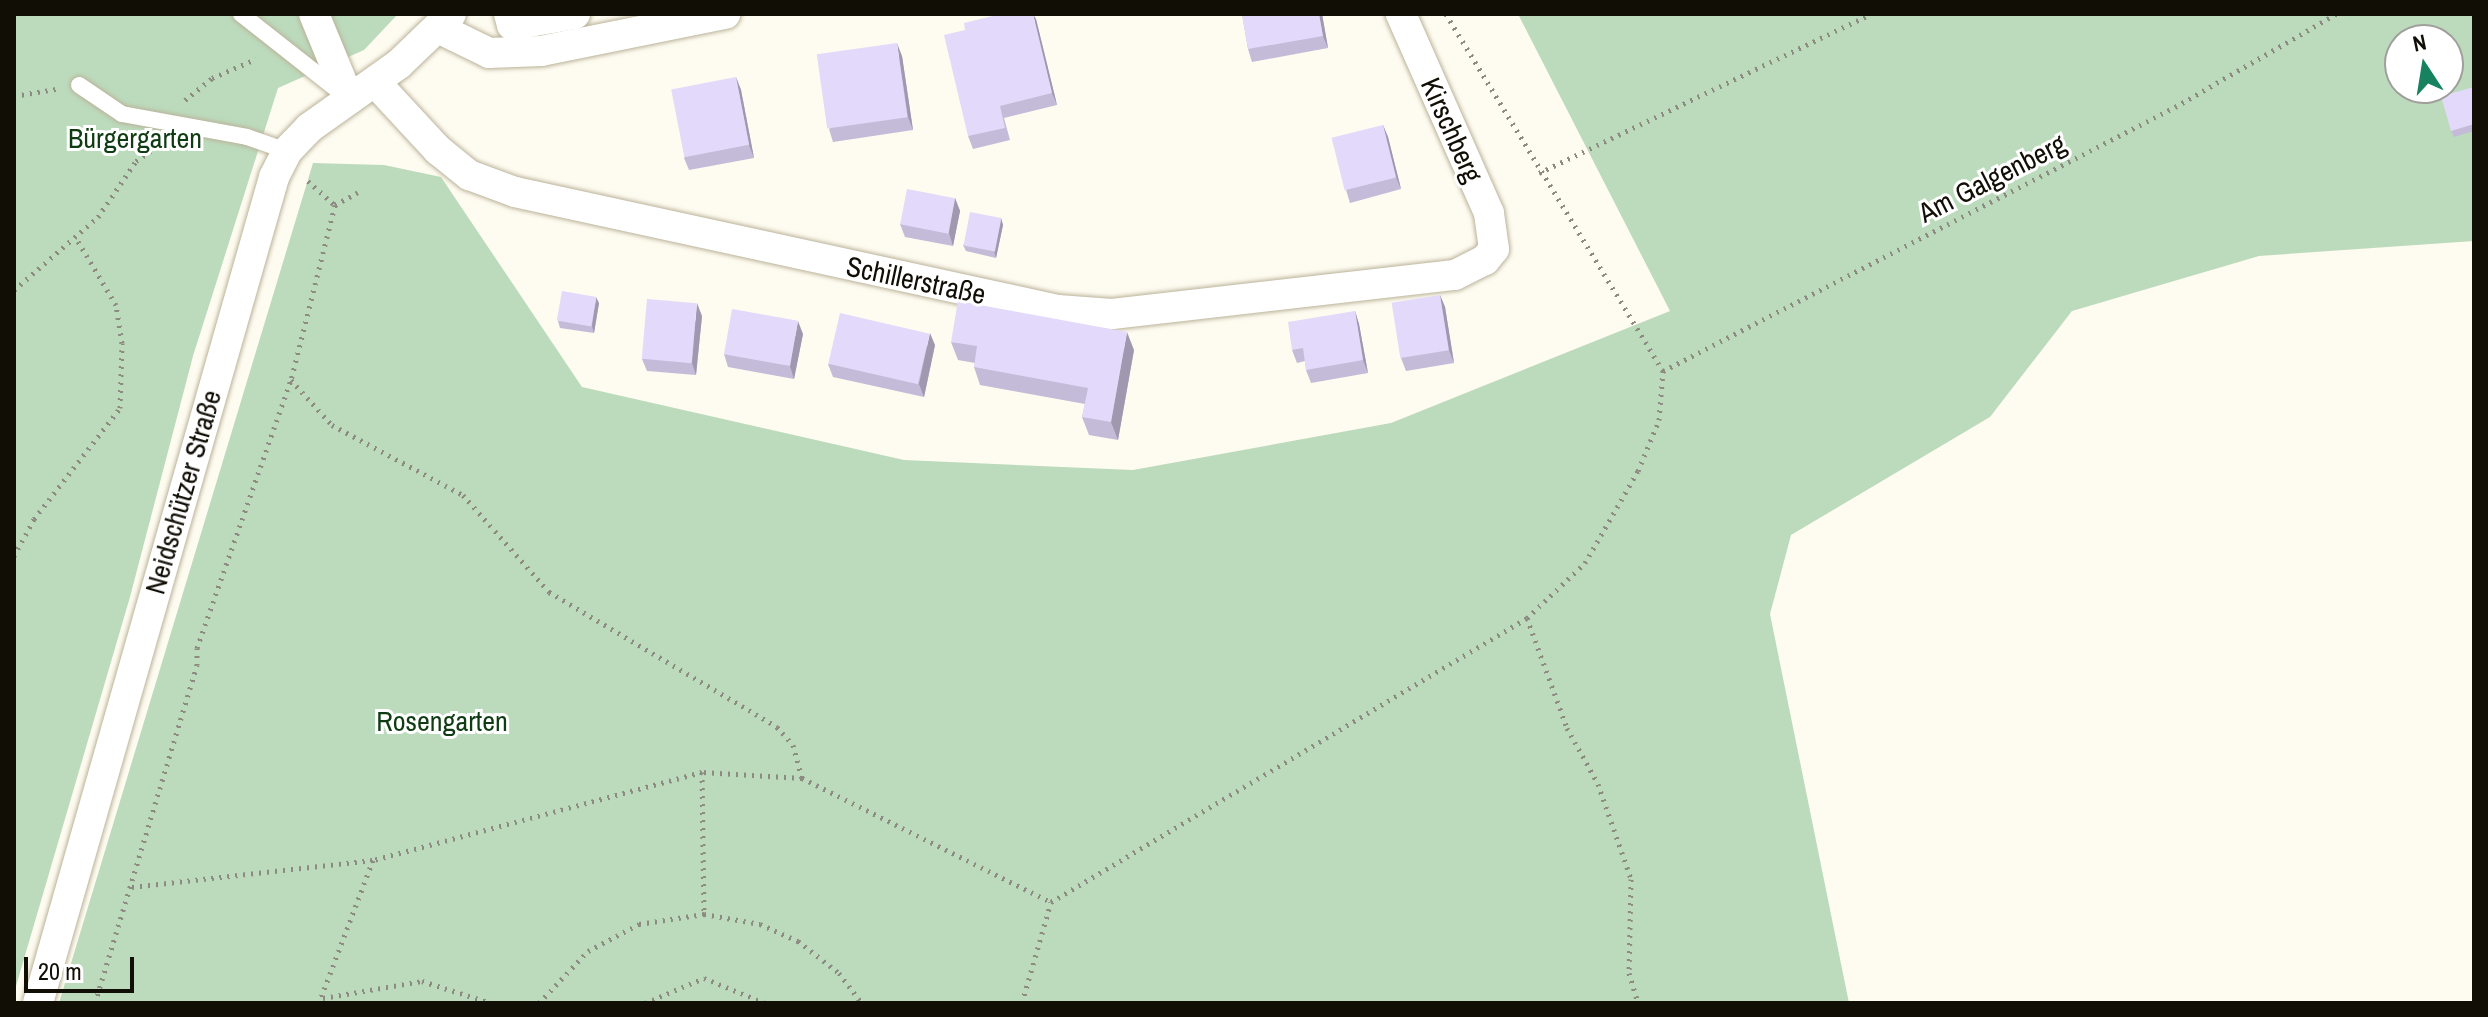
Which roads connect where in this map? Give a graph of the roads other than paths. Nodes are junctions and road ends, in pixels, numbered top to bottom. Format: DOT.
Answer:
graph roads {
  1 [pos="241,14"];
  2 [pos="314,14"];
  3 [pos="509,14"];
  4 [pos="575,14"];
  5 [pos="725,14"];
  6 [pos="1401,14"];
  7 [pos="444,21"];
  8 [pos="375,82"];
  9 [pos="79,85"];
  10 [pos="349,99"];
  11 [pos="287,151"];
  12 [pos="1494,249"];
  13 [pos="38,1003"];
  1 -- 10 [label="lane"];
  2 -- 10 [label="street"];
  3 -- 4 [label="street"];
  5 -- 7 [label="street"];
  6 -- 12 [label="street, Kirschberg"];
  7 -- 8 [label="street, Neidschützer Straße"];
  8 -- 10 [label="street, Neidschützer Straße"];
  8 -- 12 [label="street, Schillerstraße"];
  9 -- 11 [label="lane"];
  10 -- 11 [label="street, Neidschützer Straße"];
  11 -- 13 [label="street, Neidschützer Straße"];
}
